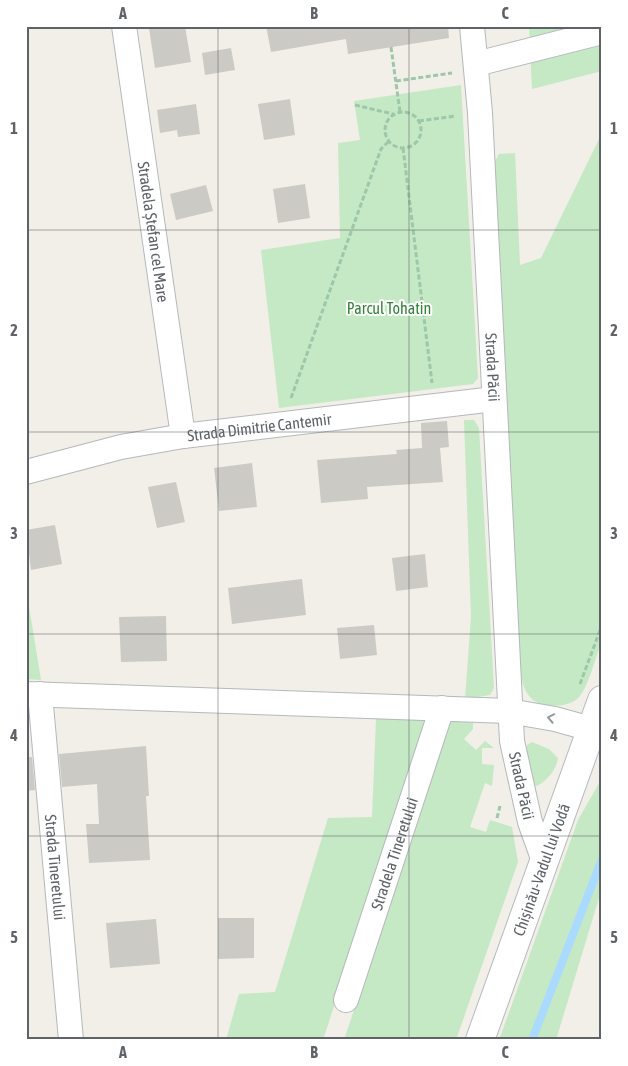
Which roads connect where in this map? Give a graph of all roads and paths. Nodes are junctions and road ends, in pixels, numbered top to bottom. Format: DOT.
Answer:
graph roads {
  1 [pos="124,26"];
  2 [pos="472,26"];
  3 [pos="602,32"];
  4 [pos="391,47"];
  5 [pos="476,64"];
  6 [pos="455,73"];
  7 [pos="396,81"];
  8 [pos="355,105"];
  9 [pos="400,112"];
  10 [pos="480,113"];
  11 [pos="393,114"];
  12 [pos="419,121"];
  13 [pos="389,141"];
  14 [pos="402,148"];
  15 [pos="494,399"];
  16 [pos="288,406"];
  17 [pos="435,406"];
  18 [pos="183,436"];
  19 [pos="26,472"];
  20 [pos="602,625"];
  21 [pos="33,694"];
  22 [pos="590,694"];
  23 [pos="442,708"];
  24 [pos="510,711"];
  25 [pos="591,729"];
  26 [pos="544,861"];
  27 [pos="346,1000"];
  28 [pos="71,1040"];
  29 [pos="480,1040"];
  1 -- 18 [label="street, Stradela Ștefan cel Mare"];
  2 -- 5 [label="street, Strada Păcii"];
  3 -- 5 [label="street"];
  4 -- 7 [label="path"];
  5 -- 10 [label="street, Strada Păcii"];
  6 -- 7 [label="path"];
  7 -- 9 [label="path"];
  8 -- 11 [label="path"];
  9 -- 11 [label="path"];
  9 -- 12 [label="path"];
  10 -- 12 [label="path"];
  10 -- 15 [label="street, Strada Păcii"];
  11 -- 13 [label="path"];
  12 -- 14 [label="path"];
  13 -- 14 [label="path"];
  13 -- 16 [label="path"];
  14 -- 17 [label="path"];
  15 -- 17 [label="street, Strada Dimitrie Cantemir"];
  15 -- 24 [label="street, Strada Păcii"];
  17 -- 18 [label="street, Strada Dimitrie Cantemir"];
  18 -- 19 [label="street, Strada Dimitrie Cantemir"];
  20 -- 22 [label="path"];
  21 -- 23 [label="street"];
  21 -- 28 [label="street, Strada Tineretului"];
  22 -- 25 [label="main road, Chișinău-Vadul lui Vodă"];
  23 -- 24 [label="street"];
  23 -- 27 [label="street, Stradela Tineretului"];
  25 -- 24 [label="street, one-way"];
  24 -- 26 [label="street, Strada Păcii"];
  25 -- 26 [label="main road, Chișinău-Vadul lui Vodă"];
  26 -- 29 [label="main road, Chișinău-Vadul lui Vodă"];
}
